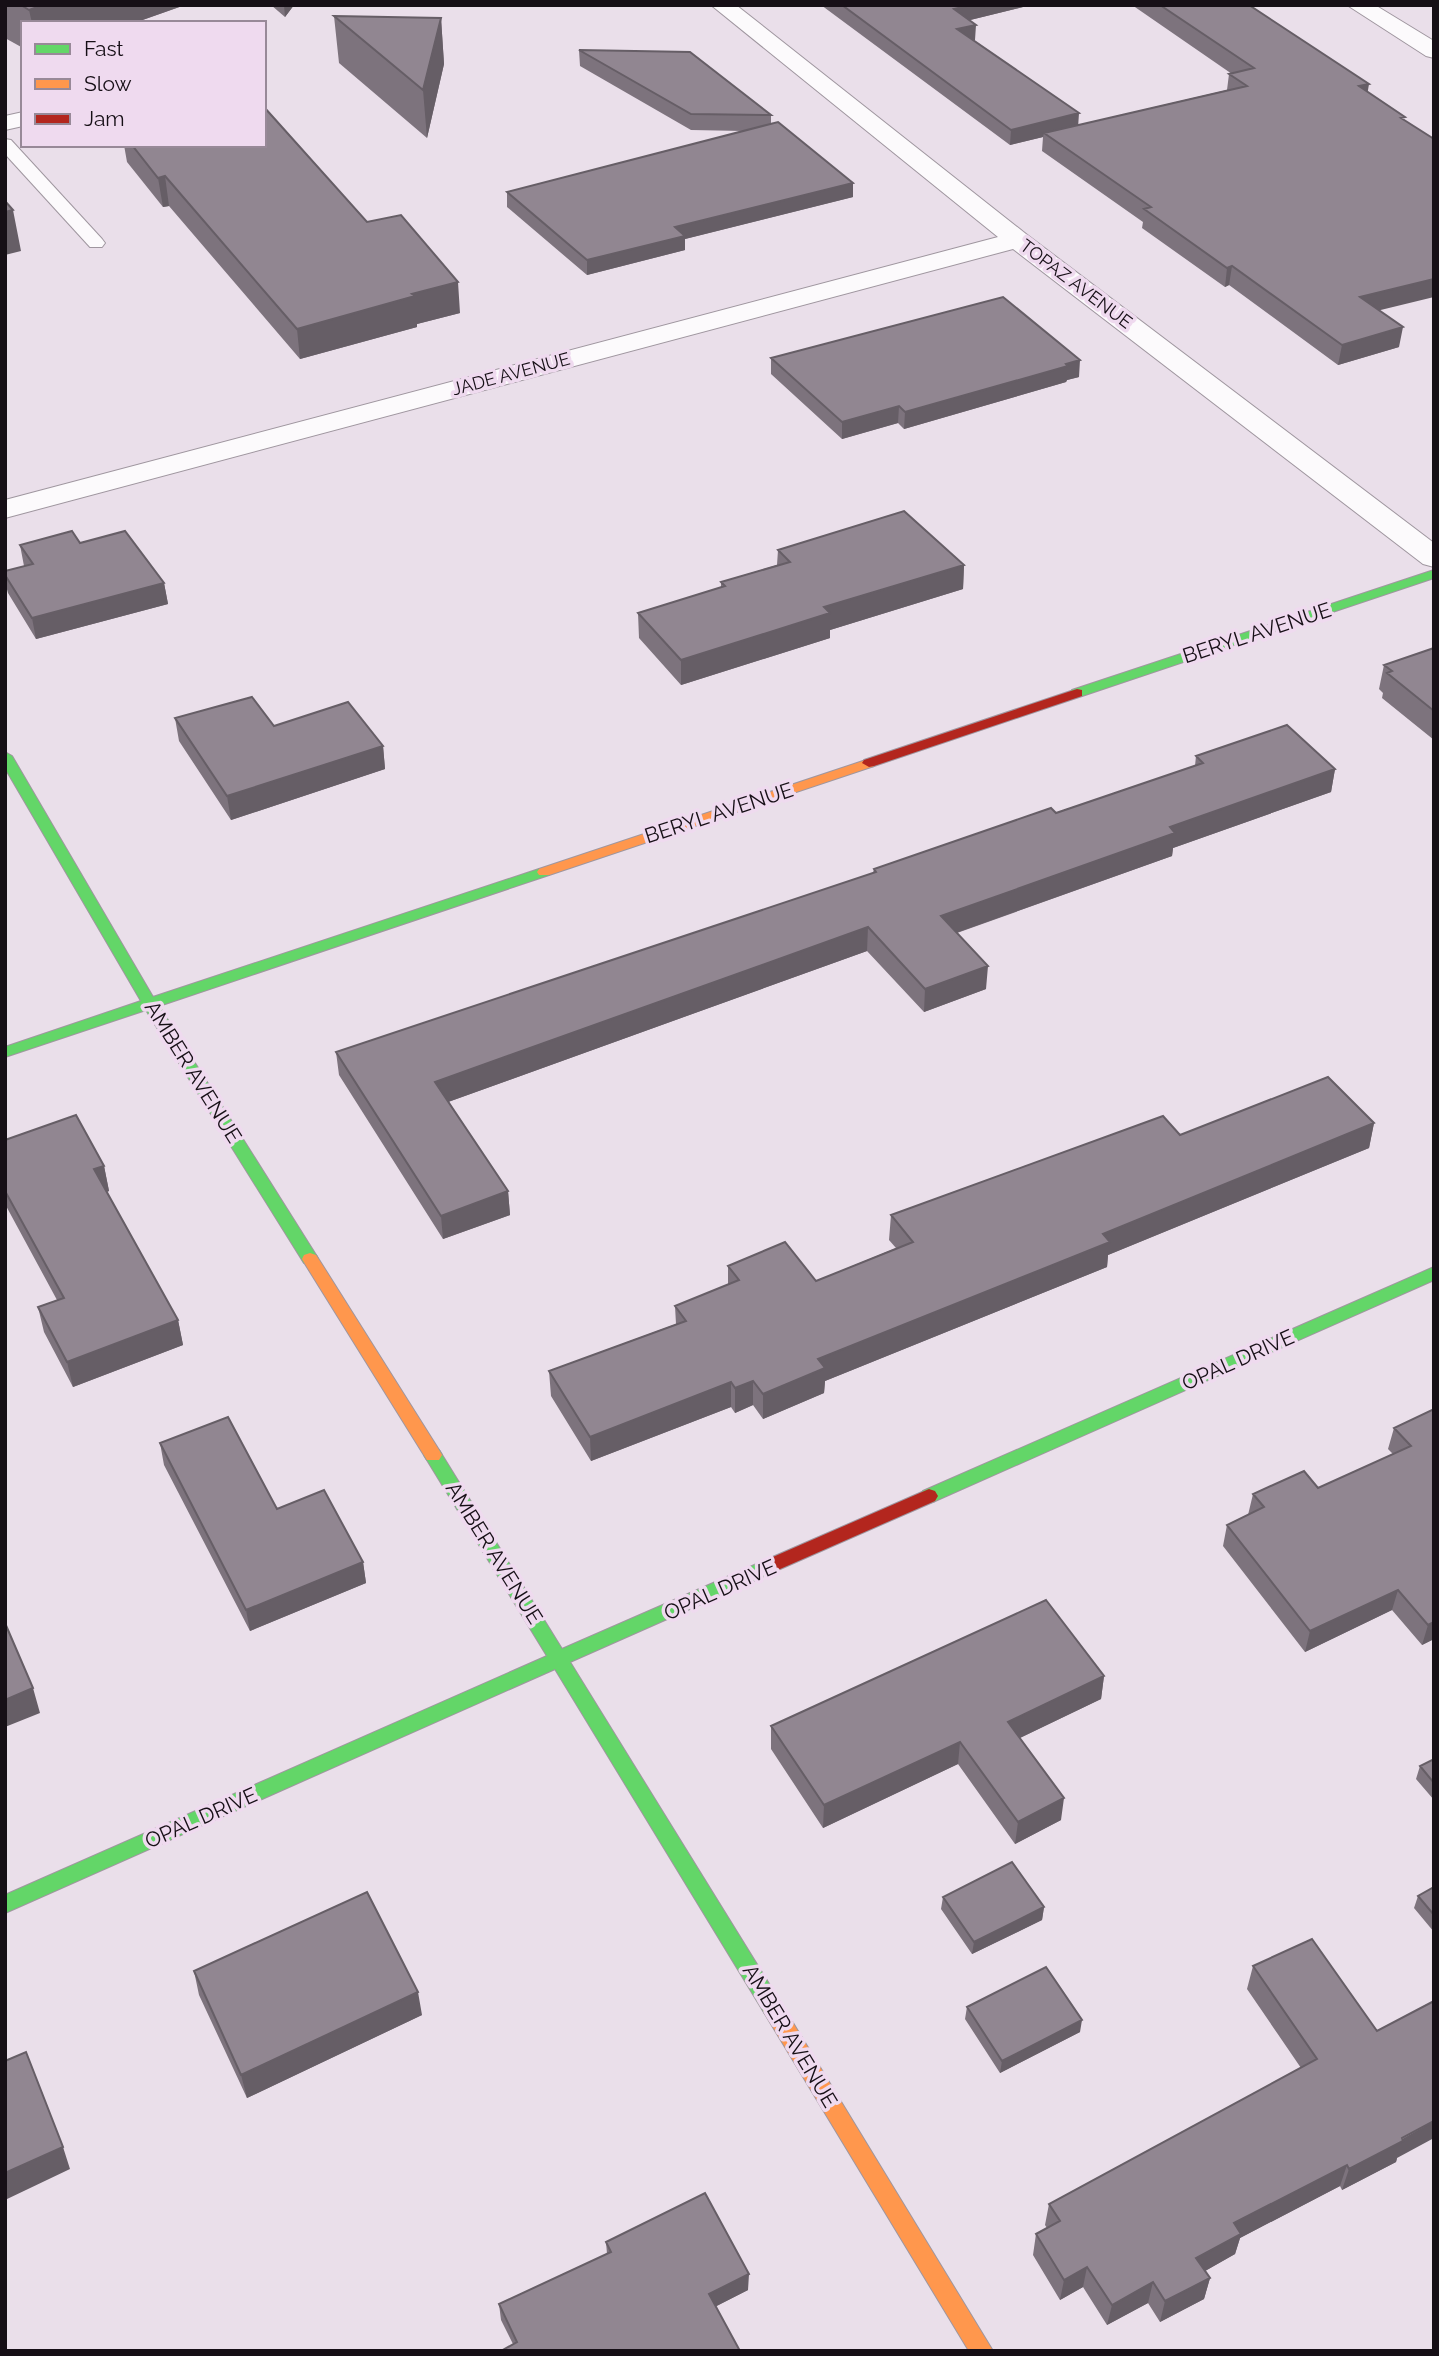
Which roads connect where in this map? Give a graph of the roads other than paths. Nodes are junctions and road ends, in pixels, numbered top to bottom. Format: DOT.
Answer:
graph roads {
  1 [pos="722,5"];
  2 [pos="1358,5"];
  3 [pos="1434,51"];
  4 [pos="5,144"];
  5 [pos="1017,240"];
  6 [pos="96,243"];
  7 [pos="5,509"];
  8 [pos="1434,558"];
  9 [pos="1434,574"];
  10 [pos="5,756"];
  11 [pos="150,1004"];
  12 [pos="5,1052"];
  13 [pos="1434,1273"];
  14 [pos="561,1660"];
  15 [pos="5,1903"];
  16 [pos="982,2351"];
  1 -- 5 [label="street, TOPAZ AVENUE"];
  2 -- 3 [label="street"];
  4 -- 6 [label="lane"];
  5 -- 7 [label="street, JADE AVENUE"];
  5 -- 8 [label="street, TOPAZ AVENUE"];
  9 -- 11 [label="street, BERYL AVENUE"];
  10 -- 11 [label="street, AMBER AVENUE"];
  11 -- 12 [label="street, BERYL AVENUE"];
  11 -- 14 [label="street, AMBER AVENUE"];
  13 -- 14 [label="street, OPAL DRIVE"];
  14 -- 15 [label="street, OPAL DRIVE"];
  14 -- 16 [label="street, AMBER AVENUE"];
}
